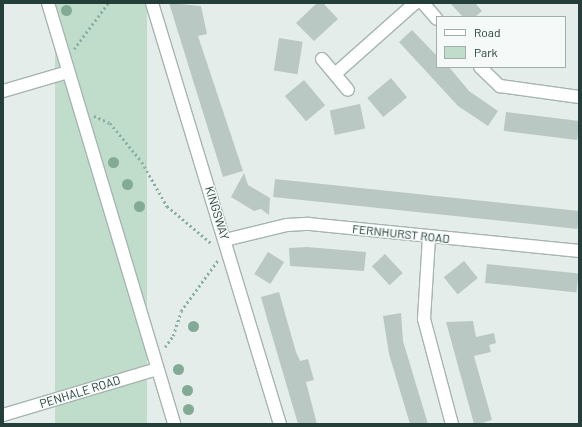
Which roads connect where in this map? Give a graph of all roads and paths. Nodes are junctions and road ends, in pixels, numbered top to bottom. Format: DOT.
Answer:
graph roads {
  1 [pos="48,3"];
  2 [pos="108,3"];
  3 [pos="152,3"];
  4 [pos="415,3"];
  5 [pos="423,3"];
  6 [pos="436,18"];
  7 [pos="63,53"];
  8 [pos="322,59"];
  9 [pos="481,68"];
  10 [pos="68,72"];
  11 [pos="335,74"];
  12 [pos="348,90"];
  13 [pos="3,91"];
  14 [pos="579,97"];
  15 [pos="81,116"];
  16 [pos="429,237"];
  17 [pos="225,240"];
  18 [pos="579,251"];
  19 [pos="225,253"];
  20 [pos="153,355"];
  21 [pos="157,369"];
  22 [pos="3,415"];
  23 [pos="174,424"];
  24 [pos="280,424"];
  25 [pos="452,424"];
  1 -- 7 [label="street"];
  2 -- 7 [label="path"];
  3 -- 17 [label="street, KINGSWAY"];
  4 -- 11 [label="street"];
  5 -- 6 [label="street"];
  7 -- 10 [label="street"];
  8 -- 11 [label="street"];
  9 -- 14 [label="street"];
  10 -- 13 [label="street"];
  10 -- 15 [label="street"];
  11 -- 12 [label="street"];
  15 -- 19 [label="path"];
  15 -- 20 [label="street"];
  16 -- 17 [label="street, FERNHURST ROAD"];
  16 -- 18 [label="street, FERNHURST ROAD"];
  16 -- 25 [label="street"];
  17 -- 19 [label="street, KINGSWAY"];
  19 -- 20 [label="path"];
  19 -- 24 [label="street, KINGSWAY"];
  20 -- 21 [label="street"];
  21 -- 22 [label="street, PENHALE ROAD"];
  21 -- 23 [label="street"];
}
